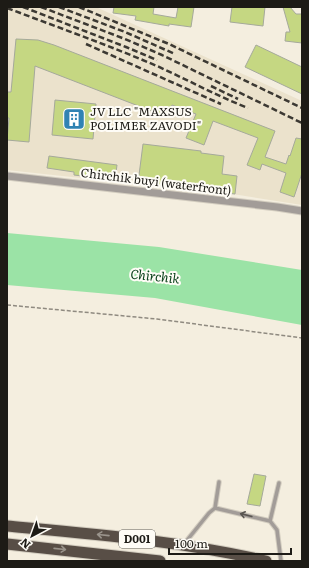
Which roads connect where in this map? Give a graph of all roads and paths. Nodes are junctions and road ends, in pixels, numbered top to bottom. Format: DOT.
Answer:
graph roads {
  1 [pos="7,176"];
  2 [pos="302,211"];
  3 [pos="7,304"];
  4 [pos="302,338"];
  5 [pos="220,482"];
  6 [pos="279,483"];
  7 [pos="215,508"];
  8 [pos="270,521"];
  9 [pos="7,526"];
  10 [pos="7,544"];
  11 [pos="183,545"];
  12 [pos="160,561"];
  13 [pos="266,561"];
  14 [pos="281,561"];
  1 -- 2 [label="street, Chirchik buyi (waterfront)"];
  3 -- 4 [label="path"];
  5 -- 7 [label="lane"];
  6 -- 8 [label="lane"];
  8 -- 7 [label="lane, one-way"];
  7 -- 11 [label="lane"];
  8 -- 14 [label="lane"];
  11 -- 9 [label="highway, D001, one-way"];
  10 -- 12 [label="highway, D001, one-way"];
  11 -- 13 [label="highway, D001"];
}
